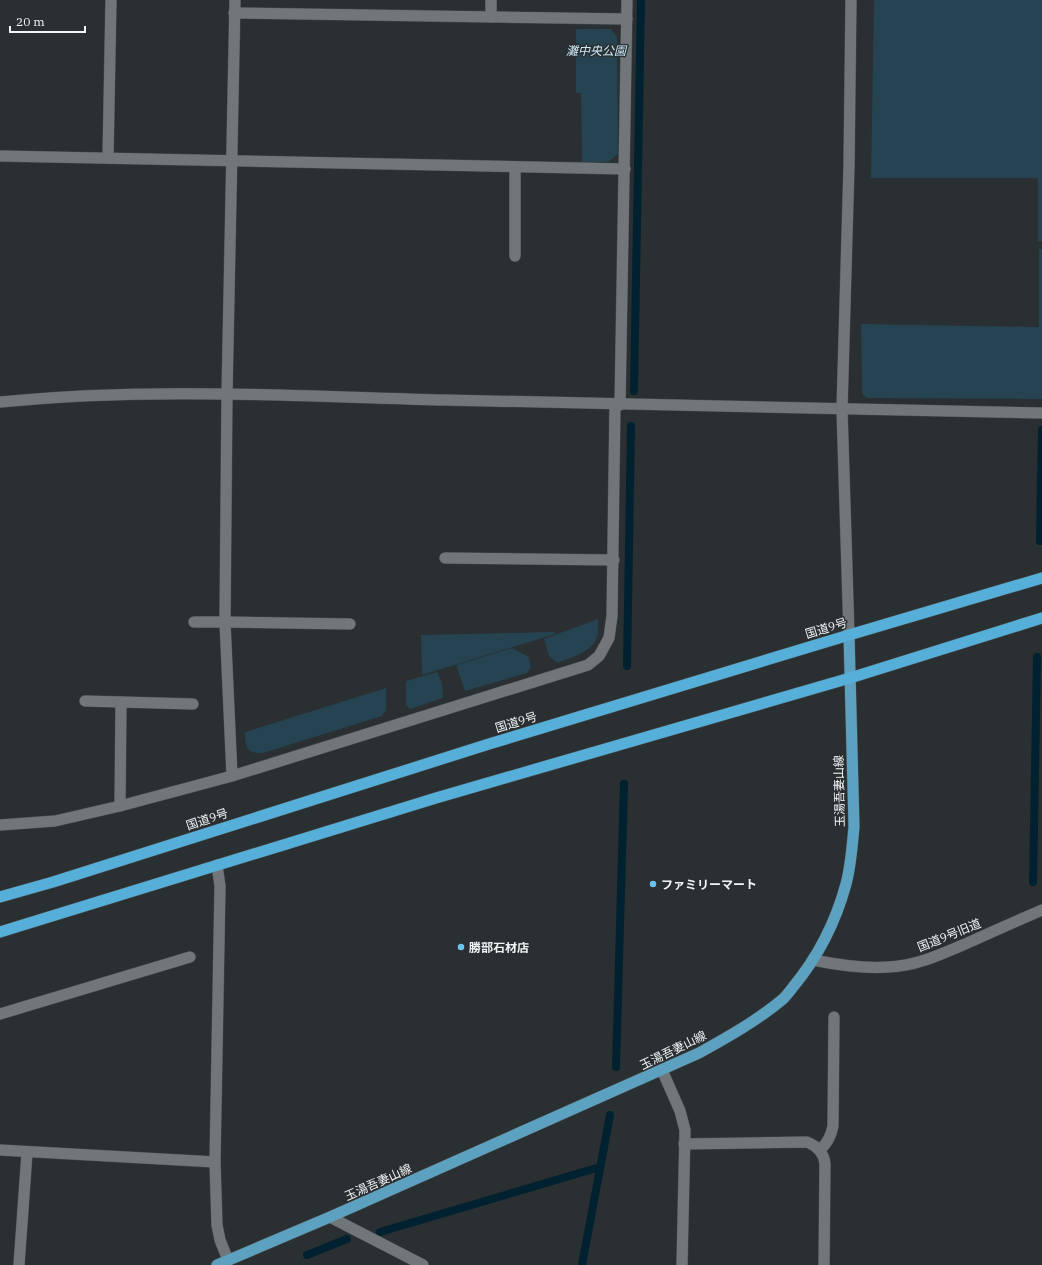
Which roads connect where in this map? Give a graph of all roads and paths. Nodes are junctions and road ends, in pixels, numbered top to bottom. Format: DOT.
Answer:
graph roads {
  1 [pos="111,0"];
  2 [pos="235,0"];
  3 [pos="491,0"];
  4 [pos="627,0"];
  5 [pos="851,0"];
  6 [pos="234,13"];
  7 [pos="491,17"];
  8 [pos="627,19"];
  9 [pos="0,156"];
  10 [pos="108,158"];
  11 [pos="232,161"];
  12 [pos="515,166"];
  13 [pos="625,169"];
  14 [pos="515,256"];
  15 [pos="227,394"];
  16 [pos="0,402"];
  17 [pos="617,404"];
  18 [pos="842,409"];
  19 [pos="1042,413"];
  20 [pos="445,558"];
  21 [pos="614,560"];
  22 [pos="1042,578"];
  23 [pos="1042,618"];
  24 [pos="194,622"];
  25 [pos="225,622"];
  26 [pos="350,624"];
  27 [pos="849,635"];
  28 [pos="850,678"];
  29 [pos="85,701"];
  30 [pos="121,702"];
  31 [pos="193,704"];
  32 [pos="232,776"];
  33 [pos="120,806"];
  34 [pos="0,825"];
  35 [pos="217,865"];
  36 [pos="0,897"];
  37 [pos="1042,910"];
  38 [pos="0,932"];
  39 [pos="190,958"];
  40 [pos="813,960"];
  41 [pos="0,1014"];
  42 [pos="834,1017"];
  43 [pos="662,1070"];
  44 [pos="684,1144"];
  45 [pos="0,1150"];
  46 [pos="820,1150"];
  47 [pos="27,1153"];
  48 [pos="215,1162"];
  49 [pos="330,1217"];
  50 [pos="228,1260"];
  51 [pos="19,1265"];
  52 [pos="218,1265"];
  53 [pos="423,1265"];
  54 [pos="682,1265"];
  55 [pos="824,1265"];
  1 -- 10 [label="street"];
  2 -- 6 [label="street"];
  3 -- 7 [label="street"];
  4 -- 8 [label="street"];
  5 -- 18 [label="street"];
  6 -- 7 [label="street"];
  6 -- 11 [label="street"];
  7 -- 8 [label="street"];
  8 -- 13 [label="street"];
  9 -- 10 [label="street"];
  10 -- 11 [label="street"];
  11 -- 12 [label="street"];
  11 -- 15 [label="street"];
  12 -- 13 [label="street"];
  12 -- 14 [label="street"];
  13 -- 17 [label="street"];
  15 -- 16 [label="street"];
  15 -- 17 [label="street"];
  15 -- 25 [label="street"];
  17 -- 18 [label="street"];
  17 -- 21 [label="street"];
  18 -- 19 [label="street"];
  18 -- 27 [label="street"];
  20 -- 21 [label="street"];
  21 -- 32 [label="street"];
  22 -- 27 [label="highway, 国道9号"];
  23 -- 28 [label="highway"];
  24 -- 25 [label="street"];
  25 -- 26 [label="street"];
  25 -- 32 [label="street"];
  27 -- 28 [label="main road, 玉湯吾妻山線"];
  27 -- 36 [label="highway, 国道9号"];
  28 -- 35 [label="highway"];
  28 -- 40 [label="main road, 玉湯吾妻山線"];
  29 -- 30 [label="street"];
  30 -- 31 [label="street"];
  30 -- 33 [label="street"];
  32 -- 33 [label="street"];
  33 -- 34 [label="street"];
  35 -- 38 [label="highway"];
  35 -- 48 [label="street"];
  37 -- 40 [label="street, 国道9号旧道"];
  39 -- 41 [label="street"];
  40 -- 43 [label="main road, 玉湯吾妻山線"];
  42 -- 46 [label="street"];
  43 -- 44 [label="street"];
  43 -- 49 [label="main road, 玉湯吾妻山線"];
  44 -- 46 [label="street"];
  44 -- 54 [label="street"];
  45 -- 47 [label="street"];
  46 -- 55 [label="street"];
  47 -- 48 [label="street"];
  47 -- 51 [label="street"];
  48 -- 50 [label="street"];
  49 -- 50 [label="main road, 玉湯吾妻山線"];
  49 -- 53 [label="street"];
  50 -- 52 [label="main road, 玉湯吾妻山線"];
}
